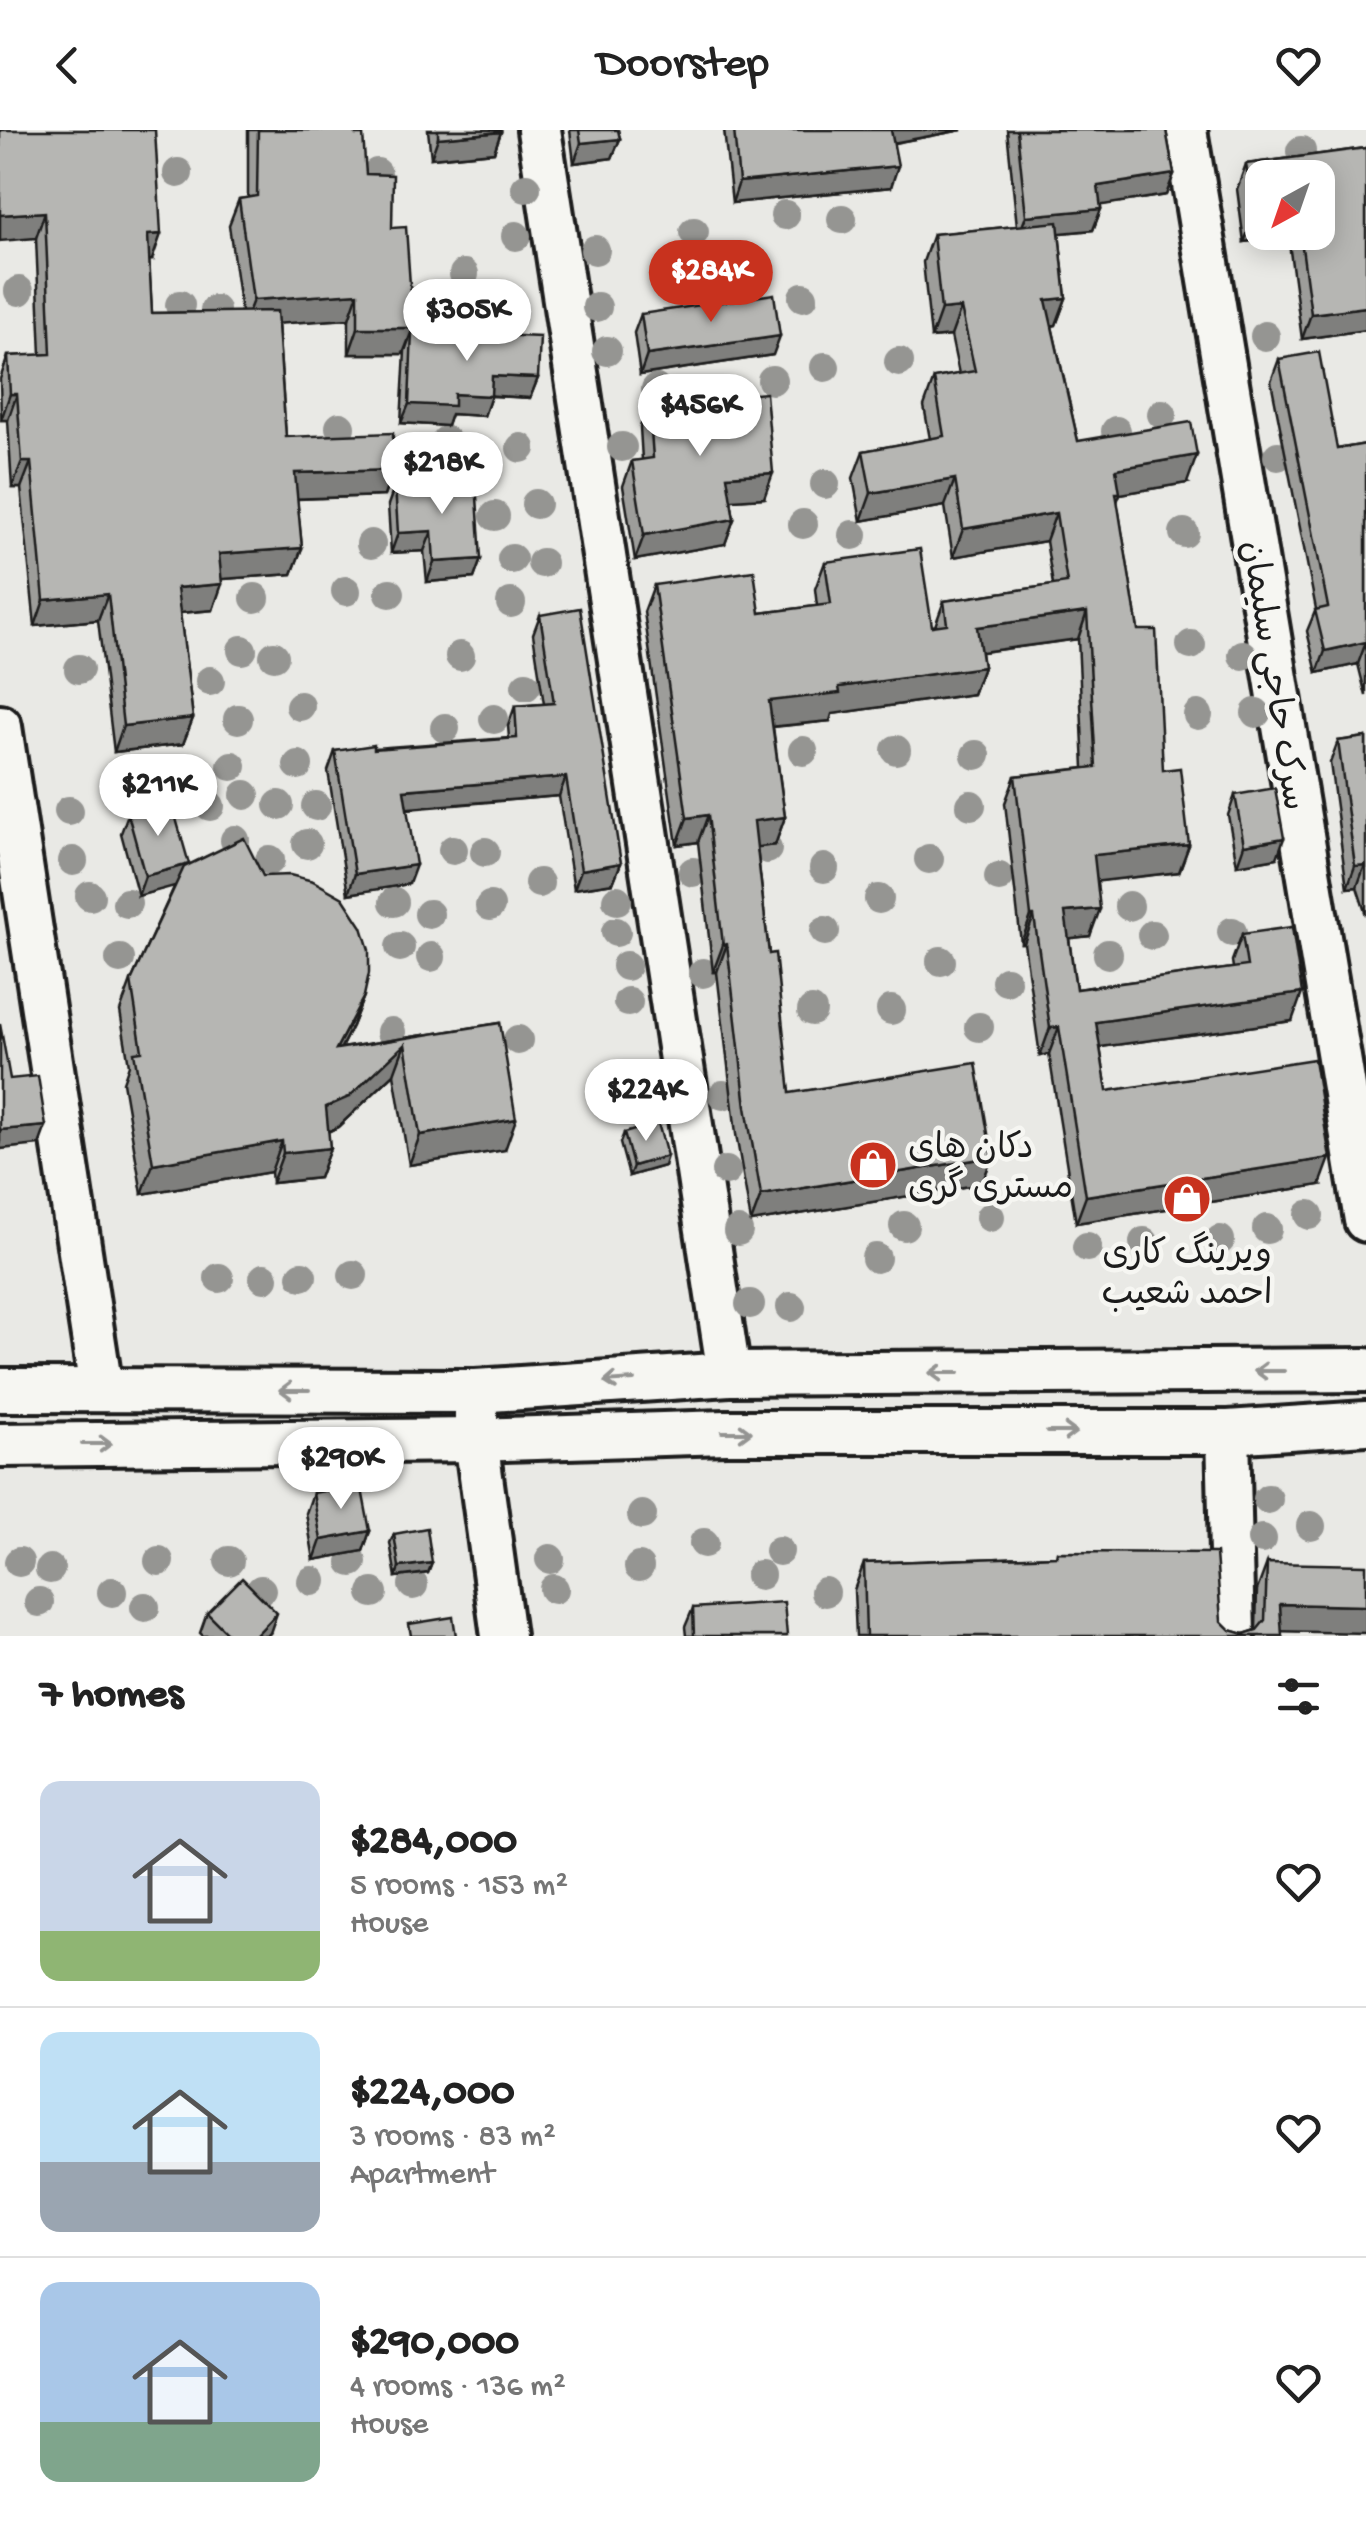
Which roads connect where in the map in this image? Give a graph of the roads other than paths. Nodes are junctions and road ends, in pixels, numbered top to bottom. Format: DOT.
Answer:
graph roads {
  1 [pos="539,130"];
  2 [pos="1185,130"];
  3 [pos="0,726"];
  4 [pos="1366,1220"];
  5 [pos="1366,1370"];
  6 [pos="729,1374"];
  7 [pos="101,1389"];
  8 [pos="0,1390"];
  9 [pos="476,1391"];
  10 [pos="1366,1423"];
  11 [pos="1228,1432"];
  12 [pos="476,1440"];
  13 [pos="0,1444"];
  14 [pos="503,1636"];
  15 [pos="1233,1636"];
  1 -- 6 [label="street"];
  2 -- 4 [label="street, سرک حاجی سلیمان"];
  3 -- 7 [label="street"];
  5 -- 6 [label="street, one-way"];
  6 -- 9 [label="street, one-way"];
  7 -- 8 [label="street"];
  9 -- 7 [label="street, one-way"];
  9 -- 12 [label="street"];
  10 -- 11 [label="street"];
  12 -- 11 [label="street, one-way"];
  11 -- 15 [label="street"];
  13 -- 12 [label="street, one-way"];
  12 -- 14 [label="street"];
}
